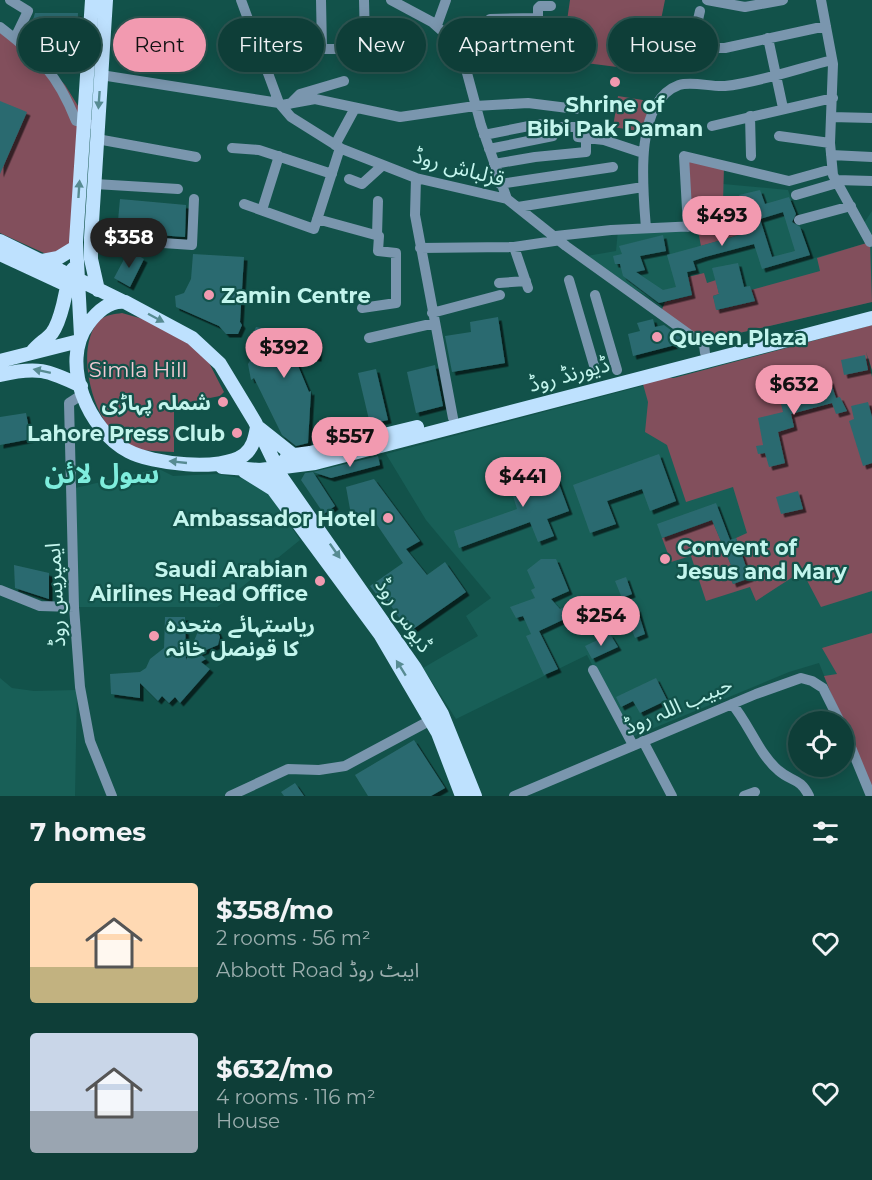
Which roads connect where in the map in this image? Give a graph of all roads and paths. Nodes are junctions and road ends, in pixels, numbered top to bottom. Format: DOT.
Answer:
graph roads {
  1 [pos="10,0"];
  2 [pos="93,0"];
  3 [pos="106,0"];
  4 [pos="241,0"];
  5 [pos="321,0"];
  6 [pos="363,0"];
  7 [pos="391,0"];
  8 [pos="446,0"];
  9 [pos="707,0"];
  10 [pos="783,0"];
  11 [pos="821,0"];
  12 [pos="746,4"];
  13 [pos="551,6"];
  14 [pos="700,11"];
  15 [pos="364,18"];
  16 [pos="538,18"];
  17 [pos="698,18"];
  18 [pos="437,26"];
  19 [pos="826,26"];
  20 [pos="0,27"];
  21 [pos="15,38"];
  22 [pos="768,39"];
  23 [pos="718,48"];
  24 [pos="336,49"];
  25 [pos="832,60"];
  26 [pos="466,72"];
  27 [pos="776,74"];
  28 [pos="101,75"];
  29 [pos="344,81"];
  30 [pos="832,98"];
  31 [pos="284,104"];
  32 [pos="475,106"];
  33 [pos="783,108"];
  34 [pos="576,109"];
  35 [pos="354,110"];
  36 [pos="750,116"];
  37 [pos="831,117"];
  38 [pos="872,118"];
  39 [pos="91,124"];
  40 [pos="539,124"];
  41 [pos="712,126"];
  42 [pos="484,135"];
  43 [pos="779,136"];
  44 [pos="586,138"];
  45 [pos="97,140"];
  46 [pos="830,142"];
  47 [pos="338,146"];
  48 [pos="232,148"];
  49 [pos="489,149"];
  50 [pos="643,153"];
  51 [pos="831,155"];
  52 [pos="279,156"];
  53 [pos="751,156"];
  54 [pos="196,157"];
  55 [pos="872,157"];
  56 [pos="494,164"];
  57 [pos="383,165"];
  58 [pos="613,167"];
  59 [pos="832,169"];
  60 [pos="332,174"];
  61 [pos="416,178"];
  62 [pos="349,179"];
  63 [pos="872,181"];
  64 [pos="837,182"];
  65 [pos="95,184"];
  66 [pos="500,184"];
  67 [pos="643,187"];
  68 [pos="177,189"];
  69 [pos="796,195"];
  70 [pos="194,199"];
  71 [pos="507,199"];
  72 [pos="378,201"];
  73 [pos="244,204"];
  74 [pos="851,206"];
  75 [pos="518,207"];
  76 [pos="262,210"];
  77 [pos="317,219"];
  78 [pos="799,220"];
  79 [pos="646,228"];
  80 [pos="377,235"];
  81 [pos="91,238"];
  82 [pos="558,238"];
  83 [pos="0,241"];
  84 [pos="870,242"];
  85 [pos="76,247"];
  86 [pos="514,247"];
  87 [pos="420,248"];
  88 [pos="0,254"];
  89 [pos="42,261"];
  90 [pos="71,280"];
  91 [pos="569,280"];
  92 [pos="499,283"];
  93 [pos="98,290"];
  94 [pos="500,295"];
  95 [pos="595,295"];
  96 [pos="122,301"];
  97 [pos="362,308"];
  98 [pos="872,310"];
  99 [pos="434,318"];
  100 [pos="872,318"];
  101 [pos="369,338"];
  102 [pos="80,339"];
  103 [pos="32,352"];
  104 [pos="705,353"];
  105 [pos="0,361"];
  106 [pos="617,370"];
  107 [pos="596,372"];
  108 [pos="0,375"];
  109 [pos="82,390"];
  110 [pos="453,418"];
  111 [pos="257,427"];
  112 [pos="293,454"];
  113 [pos="216,466"];
  114 [pos="277,469"];
  115 [pos="242,470"];
  116 [pos="273,489"];
  117 [pos="0,590"];
  118 [pos="74,608"];
  119 [pos="593,670"];
  120 [pos="732,704"];
  121 [pos="834,711"];
  122 [pos="431,720"];
  123 [pos="638,743"];
  124 [pos="854,755"];
  125 [pos="755,792"];
  126 [pos="112,796"];
  127 [pos="230,796"];
  128 [pos="462,796"];
  129 [pos="475,796"];
  130 [pos="514,796"];
  131 [pos="672,796"];
  132 [pos="744,796"];
  133 [pos="809,796"];
  134 [pos="871,796"];
  1 -- 21 [label="street"];
  2 -- 39 [label="main road"];
  3 -- 28 [label="main road"];
  4 -- 31 [label="street, قزلباش روڈ"];
  5 -- 24 [label="street"];
  6 -- 15 [label="street"];
  7 -- 18 [label="street"];
  8 -- 18 [label="street"];
  9 -- 12 [label="street"];
  10 -- 12 [label="street"];
  11 -- 19 [label="street"];
  13 -- 16 [label="street"];
  14 -- 17 [label="street"];
  19 -- 22 [label="street"];
  19 -- 25 [label="street"];
  20 -- 21 [label="street"];
  21 -- 39 [label="street"];
  22 -- 23 [label="street"];
  22 -- 27 [label="street"];
  25 -- 27 [label="street"];
  25 -- 30 [label="street"];
  26 -- 32 [label="street"];
  27 -- 33 [label="street"];
  27 -- 50 [label="street"];
  28 -- 31 [label="street"];
  28 -- 39 [label="main road, one-way"];
  29 -- 31 [label="street"];
  30 -- 33 [label="street"];
  30 -- 37 [label="street"];
  31 -- 32 [label="street"];
  31 -- 47 [label="street, قزلباش روڈ"];
  32 -- 34 [label="street"];
  32 -- 42 [label="street"];
  33 -- 36 [label="street"];
  35 -- 47 [label="street"];
  36 -- 41 [label="street"];
  36 -- 53 [label="street"];
  37 -- 38 [label="street"];
  37 -- 46 [label="street"];
  39 -- 45 [label="main road"];
  85 -- 39 [label="main road, one-way"];
  40 -- 42 [label="street"];
  42 -- 49 [label="street"];
  43 -- 46 [label="street"];
  44 -- 49 [label="street"];
  44 -- 50 [label="street"];
  44 -- 56 [label="street"];
  45 -- 54 [label="street"];
  45 -- 65 [label="main road"];
  46 -- 51 [label="street"];
  47 -- 57 [label="street, قزلباش روڈ"];
  47 -- 60 [label="street"];
  48 -- 52 [label="street"];
  49 -- 56 [label="street"];
  50 -- 67 [label="street"];
  51 -- 55 [label="street"];
  51 -- 59 [label="street"];
  52 -- 60 [label="street"];
  52 -- 76 [label="street"];
  56 -- 66 [label="street"];
  57 -- 61 [label="street, قزلباش روڈ"];
  57 -- 62 [label="street"];
  58 -- 66 [label="street"];
  59 -- 64 [label="street"];
  59 -- 79 [label="street"];
  60 -- 77 [label="street"];
  61 -- 71 [label="street, قزلباش روڈ"];
  61 -- 87 [label="street"];
  63 -- 64 [label="street"];
  64 -- 69 [label="street"];
  64 -- 74 [label="street"];
  65 -- 68 [label="street"];
  65 -- 81 [label="main road"];
  66 -- 71 [label="street"];
  67 -- 75 [label="street"];
  67 -- 79 [label="street"];
  70 -- 81 [label="street"];
  71 -- 75 [label="street, قزلباش روڈ"];
  72 -- 80 [label="street"];
  73 -- 76 [label="street"];
  74 -- 78 [label="street"];
  74 -- 84 [label="street"];
  75 -- 82 [label="street, قزلباش روڈ"];
  76 -- 77 [label="street"];
  77 -- 80 [label="street"];
  79 -- 82 [label="street"];
  80 -- 97 [label="street"];
  81 -- 93 [label="main road"];
  82 -- 86 [label="street"];
  82 -- 104 [label="street, قزلباش روڈ"];
  83 -- 89 [label="main road"];
  85 -- 89 [label="main road"];
  85 -- 90 [label="main road"];
  86 -- 87 [label="street"];
  86 -- 92 [label="street"];
  87 -- 99 [label="street"];
  88 -- 90 [label="main road"];
  89 -- 90 [label="main road"];
  90 -- 93 [label="main road"];
  90 -- 102 [label="main road"];
  90 -- 103 [label="main road"];
  91 -- 107 [label="street"];
  93 -- 96 [label="main road"];
  94 -- 99 [label="street"];
  95 -- 106 [label="street"];
  96 -- 102 [label="main road"];
  96 -- 111 [label="main road, one-way"];
  98 -- 104 [label="main road, ڈیورنڈ روڈ"];
  99 -- 101 [label="street"];
  99 -- 110 [label="street"];
  100 -- 114 [label="main road, ڈیورنڈ روڈ"];
  102 -- 103 [label="main road"];
  102 -- 109 [label="main road"];
  103 -- 105 [label="main road"];
  104 -- 110 [label="main road, ڈیورنڈ روڈ"];
  109 -- 108 [label="main road, one-way"];
  113 -- 109 [label="main road, one-way"];
  109 -- 118 [label="street, ایمپریس روڈ"];
  110 -- 112 [label="main road, ڈیورنڈ روڈ"];
  111 -- 112 [label="main road"];
  111 -- 113 [label="main road"];
  111 -- 114 [label="main road, ڈیوس روڈ"];
  112 -- 114 [label="main road"];
  113 -- 115 [label="main road, ڈیورنڈ روڈ"];
  114 -- 115 [label="main road, ڈیورنڈ روڈ"];
  114 -- 116 [label="main road"];
  114 -- 129 [label="main road, ڈیوس روڈ, one-way"];
  115 -- 116 [label="main road, ڈیوس روڈ"];
  122 -- 116 [label="main road, ڈیوس روڈ, one-way"];
  117 -- 118 [label="street"];
  118 -- 126 [label="street, ایمپریس روڈ"];
  119 -- 123 [label="street"];
  120 -- 121 [label="street, حبیب اللہ روڈ"];
  120 -- 123 [label="street, حبیب اللہ روڈ"];
  120 -- 133 [label="street"];
  122 -- 127 [label="street"];
  122 -- 128 [label="main road, ڈیوس روڈ"];
  123 -- 130 [label="street, حبیب اللہ روڈ"];
  123 -- 131 [label="street"];
  124 -- 134 [label="street"];
  125 -- 132 [label="street"];
}
